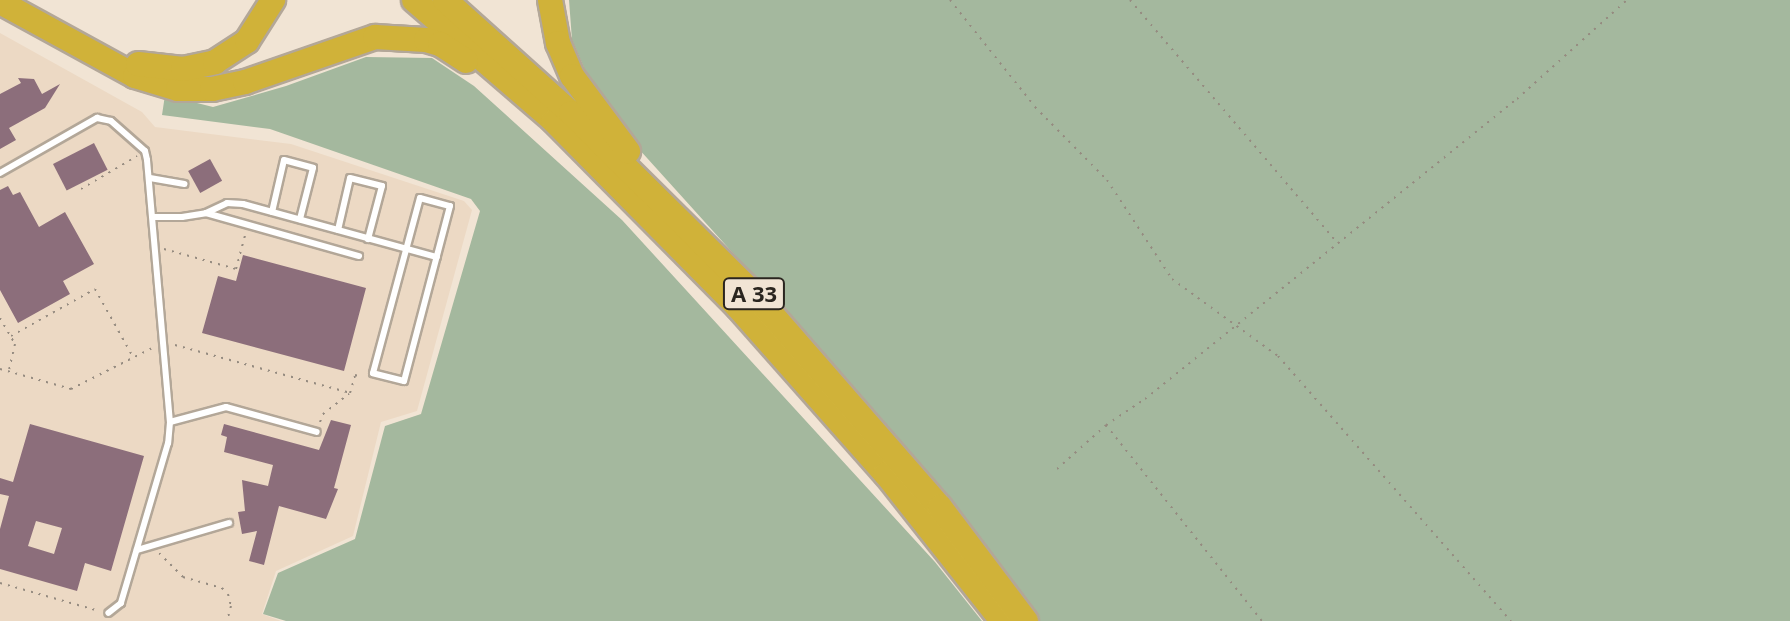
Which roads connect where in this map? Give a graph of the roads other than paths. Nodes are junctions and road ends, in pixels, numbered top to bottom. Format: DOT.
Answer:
graph roads {
  1 [pos="17,0"];
  2 [pos="273,0"];
  3 [pos="414,0"];
  4 [pos="445,0"];
  5 [pos="550,0"];
  6 [pos="0,2"];
  7 [pos="584,151"];
  8 [pos="0,173"];
  9 [pos="150,178"];
  10 [pos="184,184"];
  11 [pos="272,212"];
  12 [pos="206,213"];
  13 [pos="676,216"];
  14 [pos="153,217"];
  15 [pos="300,219"];
  16 [pos="338,230"];
  17 [pos="368,239"];
  18 [pos="406,249"];
  19 [pos="359,256"];
  20 [pos="437,257"];
  21 [pos="170,422"];
  22 [pos="317,432"];
  23 [pos="229,523"];
  24 [pos="137,550"];
  25 [pos="108,613"];
  26 [pos="1002,621"];
  27 [pos="1026,621"];
  1 -- 2 [label="highway"];
  3 -- 7 [label="highway, A 33"];
  4 -- 13 [label="highway, A 33"];
  5 -- 13 [label="highway"];
  6 -- 7 [label="highway"];
  7 -- 26 [label="highway, A 33"];
  8 -- 9 [label="lane"];
  9 -- 10 [label="lane"];
  9 -- 14 [label="lane"];
  11 -- 12 [label="lane"];
  11 -- 15 [label="lane"];
  11 -- 15 [label="lane"];
  12 -- 14 [label="lane"];
  12 -- 19 [label="lane"];
  13 -- 27 [label="highway, A 33"];
  14 -- 21 [label="lane"];
  15 -- 16 [label="lane"];
  16 -- 17 [label="lane"];
  16 -- 17 [label="lane"];
  17 -- 18 [label="lane"];
  18 -- 20 [label="lane"];
  18 -- 20 [label="lane"];
  18 -- 20 [label="lane"];
  21 -- 22 [label="lane"];
  21 -- 24 [label="lane"];
  23 -- 24 [label="lane"];
  24 -- 25 [label="lane"];
}
